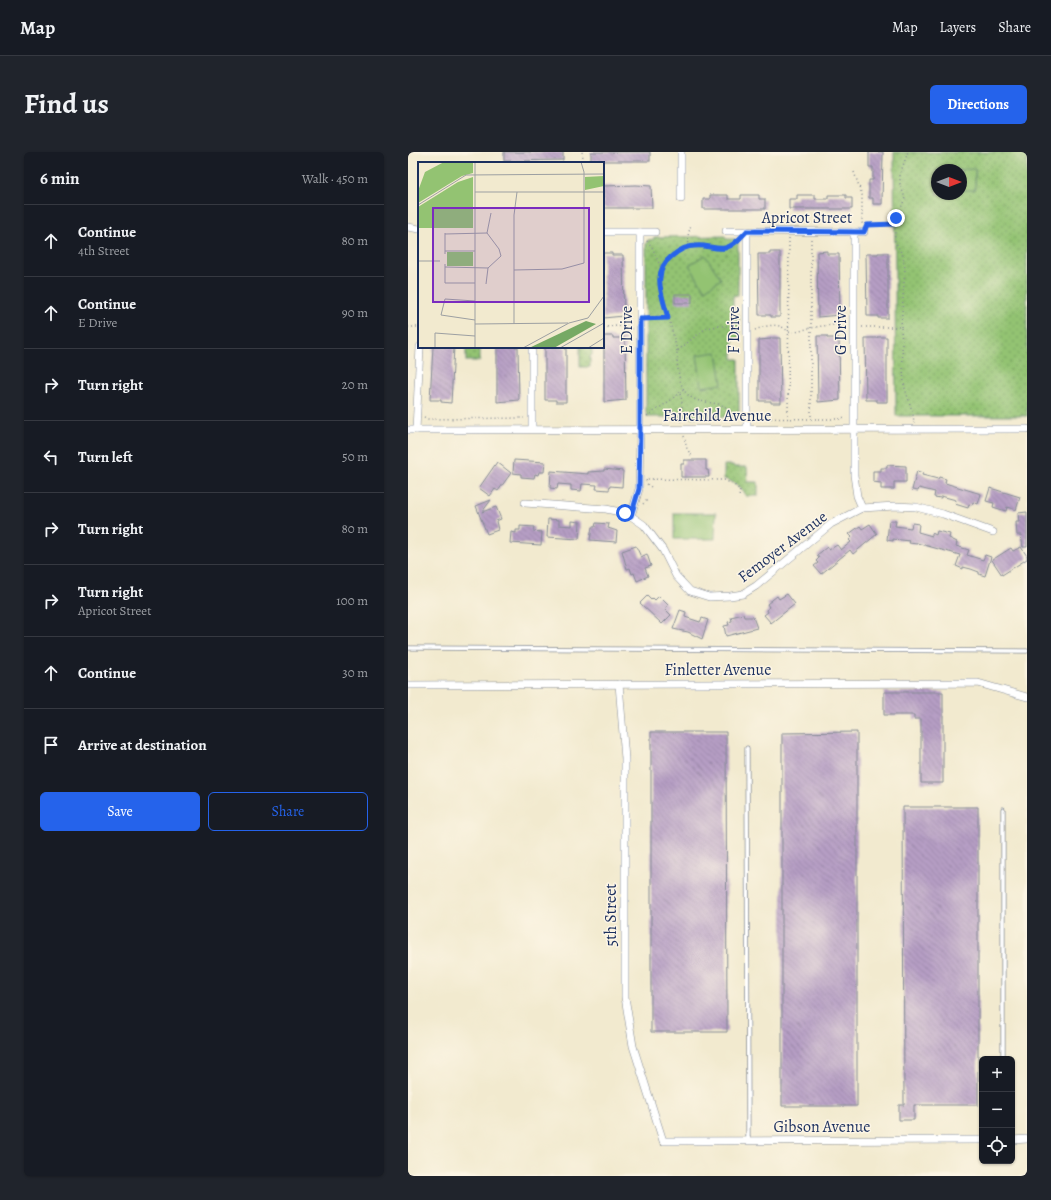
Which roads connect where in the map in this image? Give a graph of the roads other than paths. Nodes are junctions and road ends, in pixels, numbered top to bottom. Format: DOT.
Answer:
graph roads {
  1 [pos="681,152"];
  2 [pos="681,199"];
  3 [pos="408,227"];
  4 [pos="418,229"];
  5 [pos="726,231"];
  6 [pos="747,231"];
  7 [pos="604,232"];
  8 [pos="640,232"];
  9 [pos="655,232"];
  10 [pos="854,232"];
  11 [pos="864,232"];
  12 [pos="420,348"];
  13 [pos="532,348"];
  14 [pos="747,428"];
  15 [pos="532,429"];
  16 [pos="640,429"];
  17 [pos="854,429"];
  18 [pos="1027,429"];
  19 [pos="412,430"];
  20 [pos="525,503"];
  21 [pos="862,508"];
  22 [pos="631,516"];
  23 [pos="993,532"];
  24 [pos="408,648"];
  25 [pos="1027,651"];
  26 [pos="619,684"];
  27 [pos="408,685"];
  28 [pos="1027,697"];
  29 [pos="747,748"];
  30 [pos="1003,809"];
  31 [pos="1003,1056"];
  32 [pos="748,1140"];
  33 [pos="979,1140"];
  34 [pos="1015,1140"];
  35 [pos="1027,1140"];
  36 [pos="663,1141"];
  1 -- 2 [label="street"];
  3 -- 4 [label="street"];
  5 -- 6 [label="street, Apricot Street"];
  6 -- 10 [label="street, Apricot Street"];
  6 -- 14 [label="street, F Drive"];
  7 -- 8 [label="street"];
  8 -- 9 [label="street"];
  8 -- 16 [label="street, E Drive"];
  10 -- 11 [label="street, Apricot Street"];
  10 -- 17 [label="street, G Drive"];
  12 -- 19 [label="street"];
  13 -- 15 [label="street"];
  14 -- 16 [label="street, Fairchild Avenue"];
  14 -- 17 [label="street, Fairchild Avenue"];
  15 -- 16 [label="street, Fairchild Avenue"];
  15 -- 19 [label="street, Fairchild Avenue"];
  16 -- 22 [label="street, E Drive"];
  17 -- 18 [label="street, Fairchild Avenue"];
  17 -- 21 [label="street, G Drive"];
  20 -- 22 [label="street, Femoyer Avenue"];
  21 -- 22 [label="street, Femoyer Avenue"];
  21 -- 23 [label="street, Femoyer Avenue"];
  24 -- 25 [label="lane"];
  26 -- 27 [label="street, Finletter Avenue"];
  26 -- 28 [label="street, Finletter Avenue"];
  26 -- 36 [label="street, 5th Street"];
  29 -- 32 [label="lane"];
  30 -- 31 [label="lane"];
  32 -- 33 [label="street, Gibson Avenue"];
  32 -- 36 [label="street, Gibson Avenue"];
  34 -- 35 [label="street"];
}
